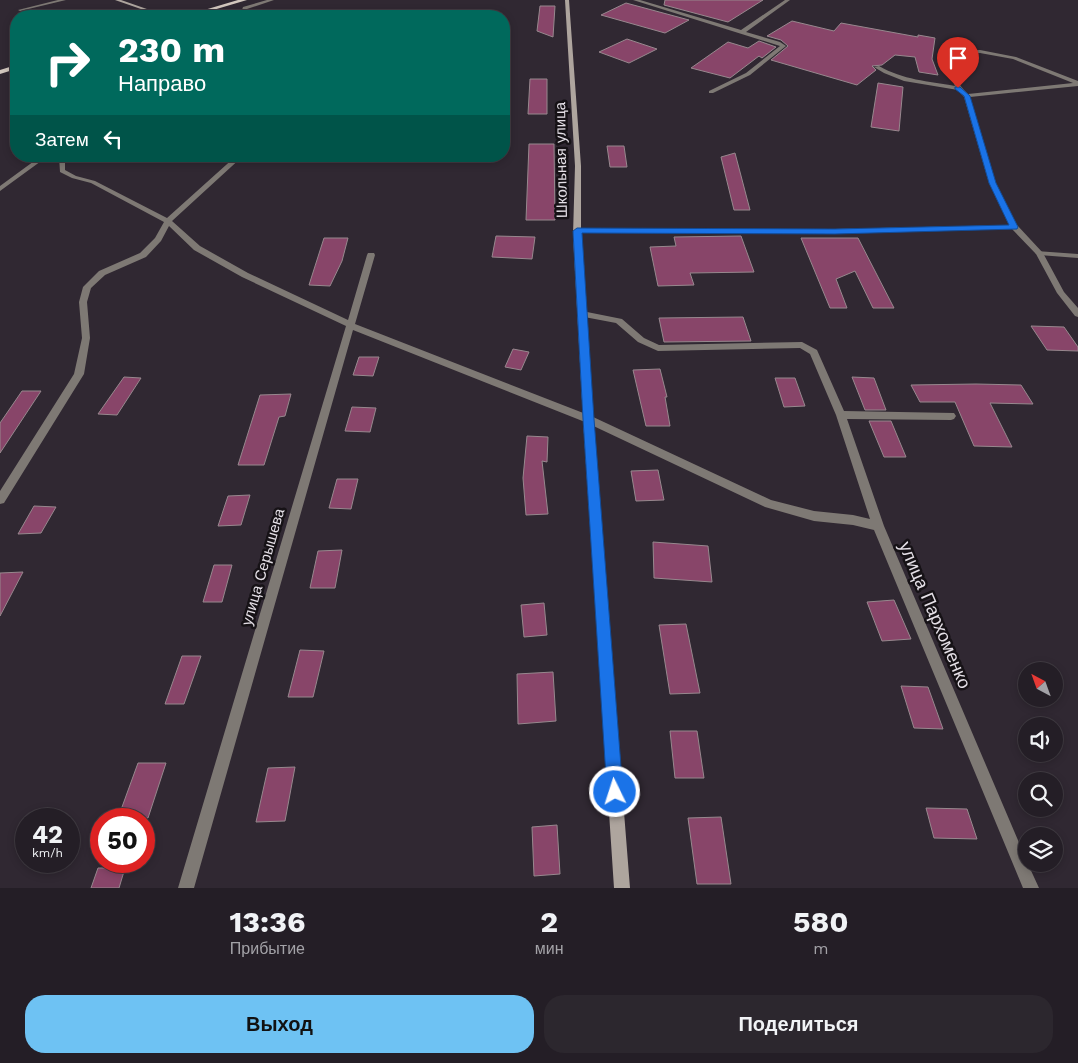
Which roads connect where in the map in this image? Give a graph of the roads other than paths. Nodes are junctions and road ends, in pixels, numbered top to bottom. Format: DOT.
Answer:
graph roads {
  1 [pos="64,0"];
  2 [pos="117,0"];
  3 [pos="244,0"];
  4 [pos="272,0"];
  5 [pos="567,0"];
  6 [pos="636,0"];
  7 [pos="788,0"];
  8 [pos="20,10"];
  9 [pos="147,10"];
  10 [pos="208,10"];
  11 [pos="244,10"];
  12 [pos="742,32"];
  13 [pos="877,67"];
  14 [pos="1078,83"];
  15 [pos="958,88"];
  16 [pos="711,92"];
  17 [pos="967,96"];
  18 [pos="37,162"];
  19 [pos="62,162"];
  20 [pos="233,162"];
  21 [pos="0,189"];
  22 [pos="168,221"];
  23 [pos="1014,227"];
  24 [pos="577,231"];
  25 [pos="1039,253"];
  26 [pos="371,256"];
  27 [pos="1078,256"];
  28 [pos="582,314"];
  29 [pos="1078,314"];
  30 [pos="350,325"];
  31 [pos="841,415"];
  32 [pos="950,416"];
  33 [pos="588,419"];
  34 [pos="0,500"];
  35 [pos="878,526"];
  36 [pos="186,888"];
  37 [pos="622,888"];
  38 [pos="1031,888"];
  1 -- 8 [label="street"];
  2 -- 9 [label="main road"];
  3 -- 10 [label="main road"];
  4 -- 11 [label="street"];
  5 -- 24 [label="main road, Школьная улица"];
  6 -- 12 [label="street"];
  7 -- 12 [label="street"];
  12 -- 16 [label="street"];
  13 -- 15 [label="street"];
  14 -- 15 [label="street"];
  14 -- 17 [label="street"];
  15 -- 17 [label="street"];
  17 -- 23 [label="street"];
  18 -- 21 [label="street"];
  19 -- 22 [label="street"];
  20 -- 22 [label="street"];
  22 -- 30 [label="street"];
  22 -- 34 [label="street"];
  23 -- 24 [label="street"];
  23 -- 25 [label="street"];
  24 -- 28 [label="main road, Школьная улица"];
  25 -- 27 [label="street"];
  25 -- 29 [label="street"];
  26 -- 30 [label="street, улица Серышева"];
  28 -- 31 [label="street, улица Пархоменко"];
  28 -- 33 [label="main road, Школьная улица"];
  30 -- 33 [label="street"];
  30 -- 36 [label="street, улица Серышева"];
  31 -- 32 [label="street"];
  31 -- 35 [label="street, улица Пархоменко"];
  33 -- 35 [label="street"];
  33 -- 37 [label="main road, Школьная улица"];
  35 -- 38 [label="street, улица Пархоменко"];
}
